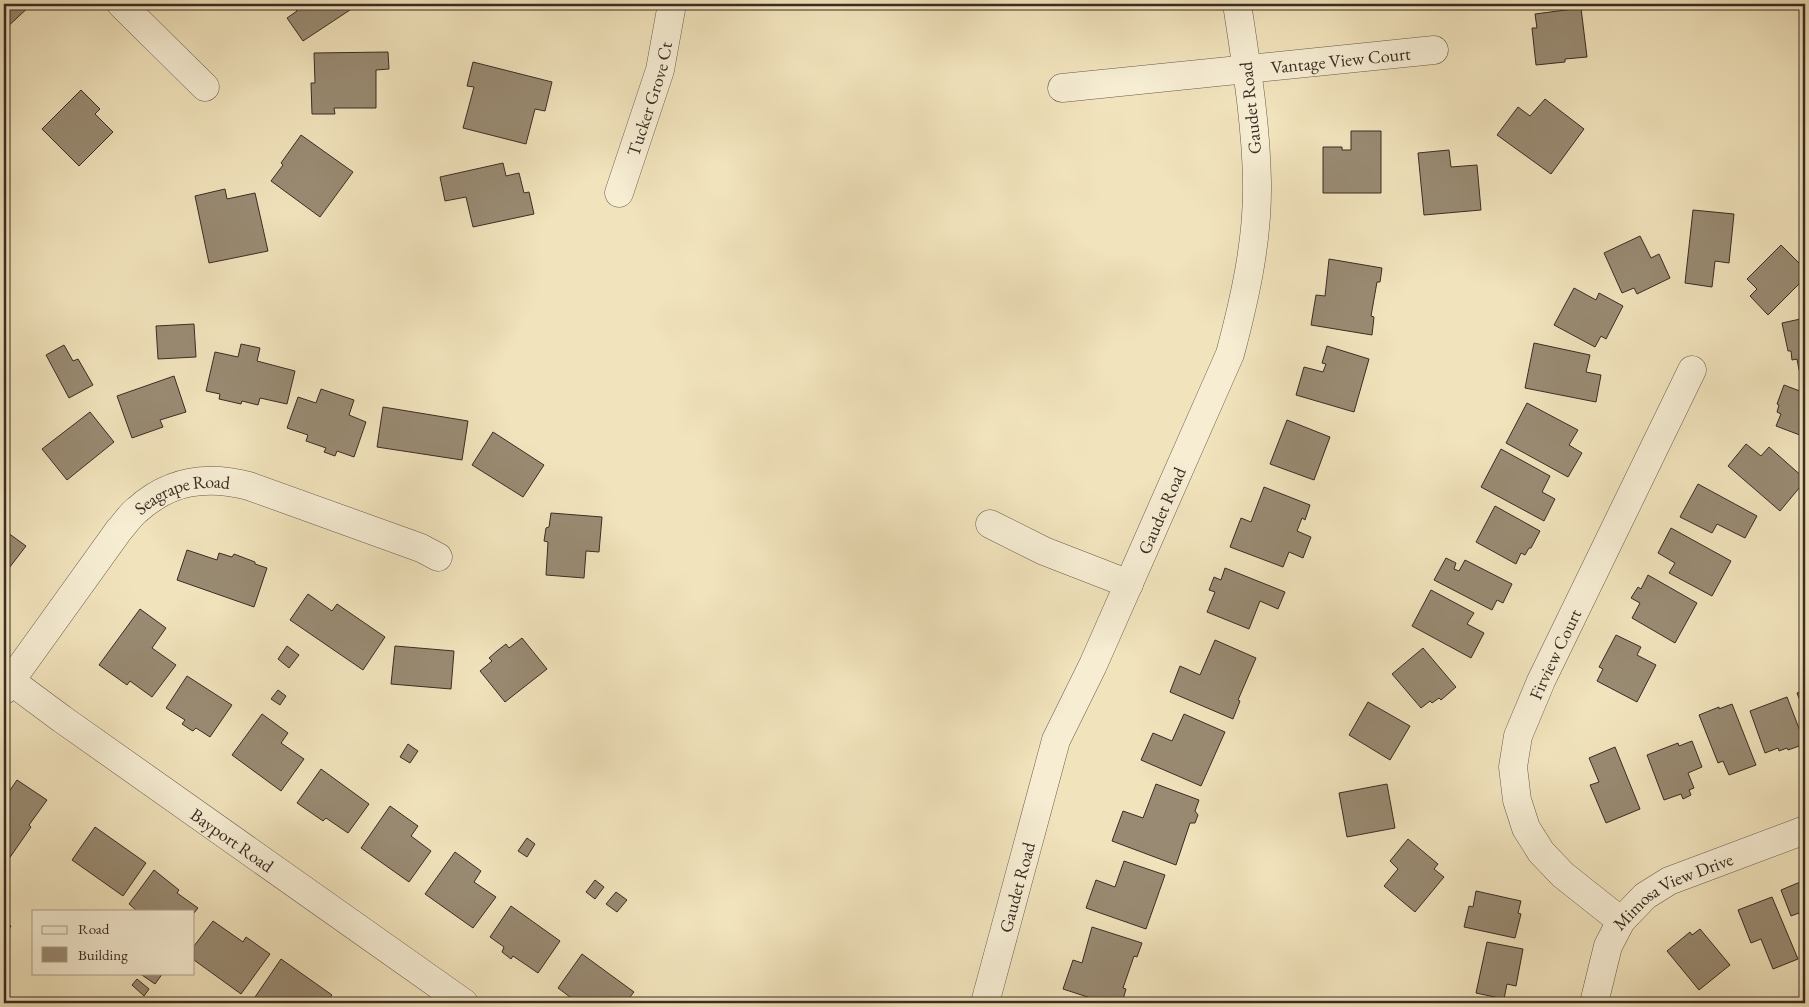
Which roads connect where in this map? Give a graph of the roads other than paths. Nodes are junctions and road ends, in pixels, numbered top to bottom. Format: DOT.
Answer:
graph roads {
  1 [pos="121,4"];
  2 [pos="672,4"];
  3 [pos="1237,4"];
  4 [pos="1434,50"];
  5 [pos="1247,70"];
  6 [pos="205,87"];
  7 [pos="1062,88"];
  8 [pos="619,193"];
  9 [pos="1692,370"];
  10 [pos="990,524"];
  11 [pos="438,557"];
  12 [pos="1129,584"];
  13 [pos="6,682"];
  14 [pos="1805,830"];
  15 [pos="1621,921"];
  16 [pos="464,1003"];
  17 [pos="985,1003"];
  18 [pos="1594,1003"];
  1 -- 6 [label="street"];
  2 -- 8 [label="street, Tucker Grove Ct"];
  3 -- 5 [label="street, Gaudet Road"];
  4 -- 5 [label="street, Vantage View Court"];
  5 -- 7 [label="street, Vantage View Court"];
  5 -- 12 [label="street, Gaudet Road"];
  9 -- 15 [label="street, Firview Court"];
  10 -- 12 [label="street"];
  11 -- 13 [label="street, Seagrape Road"];
  12 -- 17 [label="street, Gaudet Road"];
  13 -- 16 [label="street, Bayport Road"];
  14 -- 15 [label="street, Mimosa View Drive"];
  15 -- 18 [label="street, Mimosa View Drive"];
}
